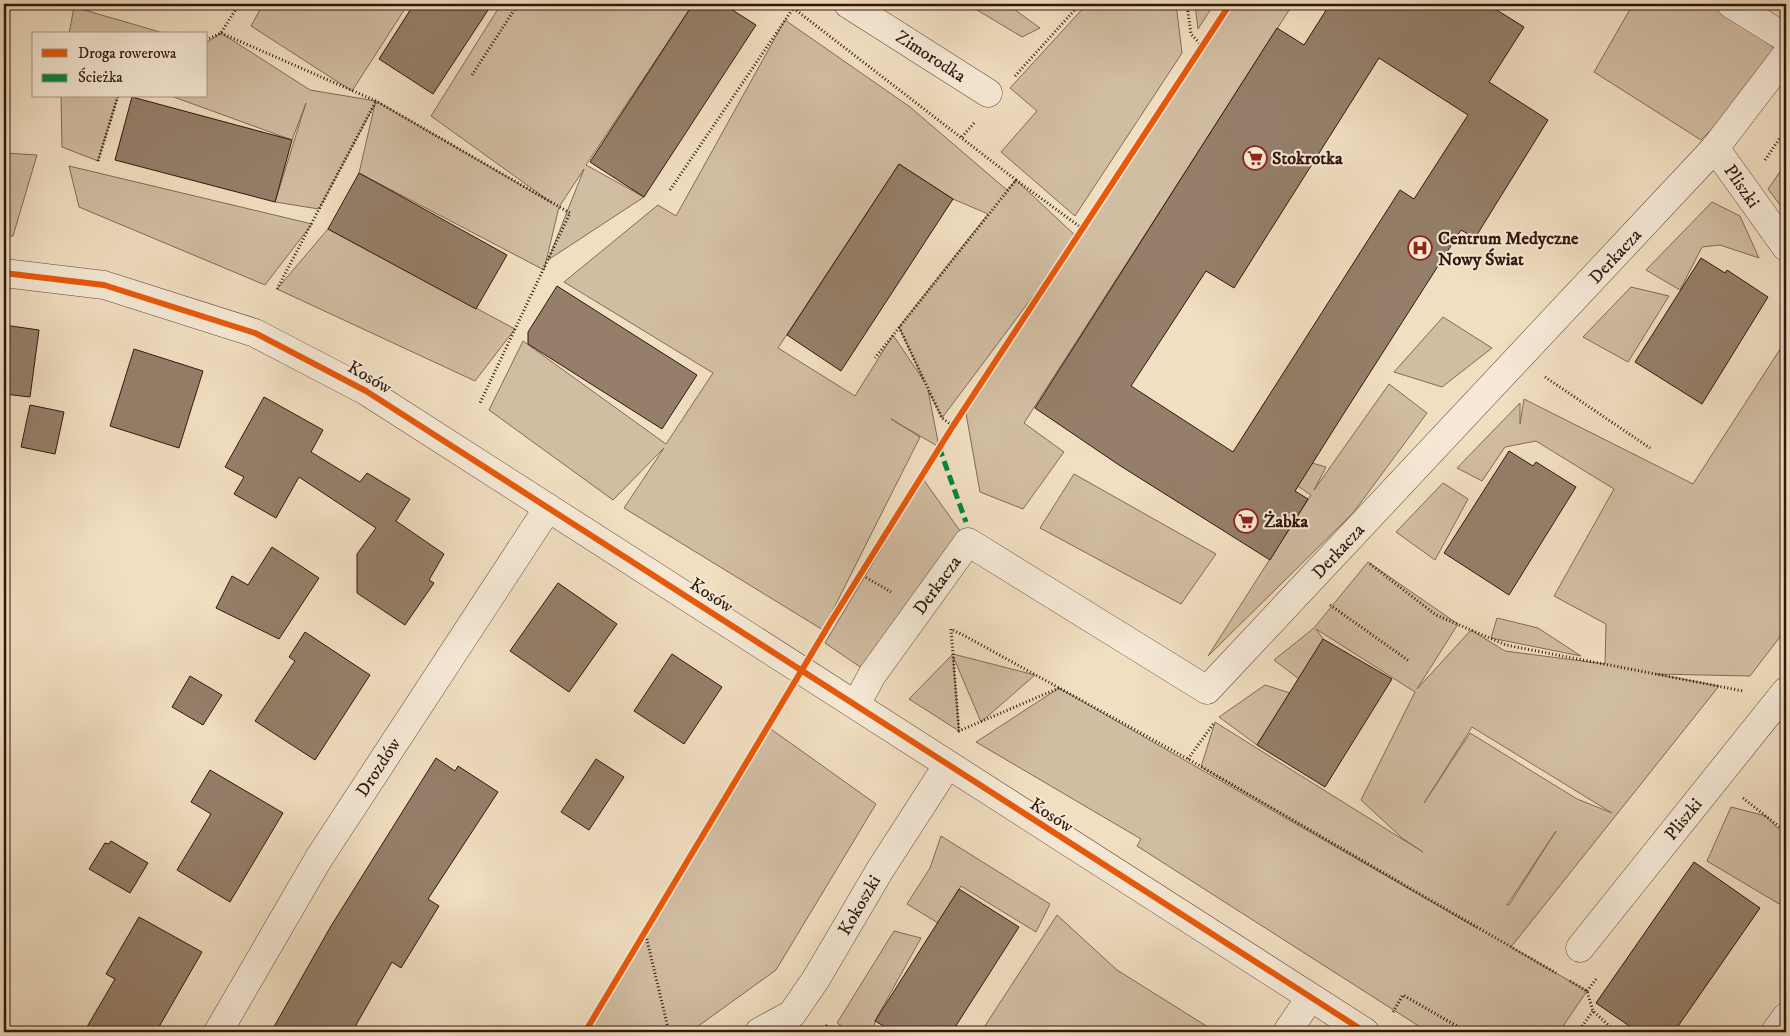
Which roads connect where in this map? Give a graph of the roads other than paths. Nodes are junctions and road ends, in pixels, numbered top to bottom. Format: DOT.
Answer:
graph roads {
  1 [pos="848,4"];
  2 [pos="1730,4"];
  3 [pos="1786,38"];
  4 [pos="1786,55"];
  5 [pos="988,93"];
  6 [pos="1716,148"];
  7 [pos="1786,247"];
  8 [pos="4,274"];
  9 [pos="548,508"];
  10 [pos="1786,691"];
  11 [pos="856,705"];
  12 [pos="947,766"];
  13 [pos="1580,948"];
  14 [pos="1310,998"];
  15 [pos="1786,1017"];
  16 [pos="218,1032"];
  17 [pos="760,1032"];
  18 [pos="1287,1032"];
  19 [pos="1365,1032"];
  20 [pos="1775,1032"];
  1 -- 5 [label="street, Zimorodka"];
  2 -- 3 [label="street"];
  4 -- 6 [label="street, Derkacza"];
  6 -- 7 [label="street, Pliszki"];
  6 -- 11 [label="street, Derkacza"];
  8 -- 9 [label="street, Kosów"];
  9 -- 11 [label="street, Kosów"];
  9 -- 16 [label="street, Drozdów"];
  10 -- 13 [label="street, Pliszki"];
  11 -- 12 [label="street, Kosów"];
  12 -- 14 [label="street, Kosów"];
  12 -- 17 [label="street, Kokoszki"];
  14 -- 18 [label="street"];
  14 -- 19 [label="street, Kosów"];
  15 -- 20 [label="street"];
}
